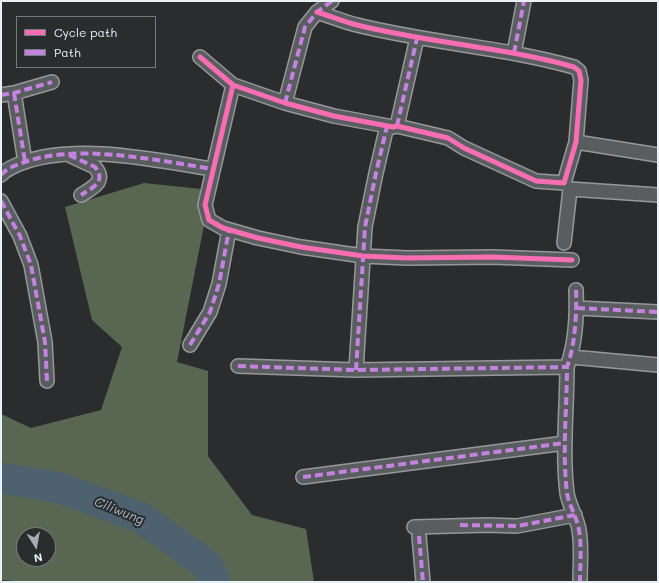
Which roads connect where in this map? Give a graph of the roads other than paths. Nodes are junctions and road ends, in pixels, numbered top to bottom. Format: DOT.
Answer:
graph roads {
  1 [pos="332,1"];
  2 [pos="524,1"];
  3 [pos="317,12"];
  4 [pos="417,38"];
  5 [pos="514,53"];
  6 [pos="200,57"];
  7 [pos="52,82"];
  8 [pos="233,86"];
  9 [pos="7,94"];
  10 [pos="285,103"];
  11 [pos="392,126"];
  12 [pos="576,142"];
  13 [pos="67,154"];
  14 [pos="658,155"];
  15 [pos="25,162"];
  16 [pos="212,169"];
  17 [pos="1,175"];
  18 [pos="81,195"];
  19 [pos="658,195"];
  20 [pos="1,200"];
  21 [pos="229,230"];
  22 [pos="564,243"];
  23 [pos="363,256"];
  24 [pos="572,260"];
  25 [pos="576,290"];
  26 [pos="577,308"];
  27 [pos="658,312"];
  28 [pos="190,345"];
  29 [pos="569,362"];
  30 [pos="658,365"];
  31 [pos="238,366"];
  32 [pos="356,370"];
  33 [pos="47,381"];
  34 [pos="565,443"];
  35 [pos="303,477"];
  36 [pos="575,515"];
  37 [pos="423,582"];
  38 [pos="580,582"];
  1 -- 3 [label="street"];
  2 -- 5 [label="street"];
  3 -- 4 [label="street"];
  3 -- 10 [label="street"];
  4 -- 5 [label="street"];
  4 -- 11 [label="street"];
  5 -- 12 [label="street"];
  6 -- 8 [label="street"];
  7 -- 9 [label="street"];
  8 -- 10 [label="street"];
  8 -- 16 [label="street"];
  9 -- 15 [label="street"];
  10 -- 11 [label="street"];
  11 -- 12 [label="street"];
  11 -- 23 [label="street"];
  12 -- 14 [label="street"];
  13 -- 15 [label="street"];
  13 -- 16 [label="street"];
  13 -- 18 [label="street"];
  15 -- 17 [label="street"];
  16 -- 21 [label="street"];
  19 -- 22 [label="street"];
  20 -- 33 [label="street"];
  21 -- 23 [label="street"];
  21 -- 28 [label="street"];
  23 -- 24 [label="street"];
  23 -- 32 [label="street"];
  25 -- 26 [label="street"];
  26 -- 27 [label="street"];
  26 -- 29 [label="street"];
  29 -- 30 [label="street"];
  29 -- 32 [label="street"];
  29 -- 34 [label="street"];
  31 -- 32 [label="street"];
  34 -- 35 [label="street"];
  34 -- 36 [label="street"];
  36 -- 37 [label="street"];
  36 -- 38 [label="street"];
}
